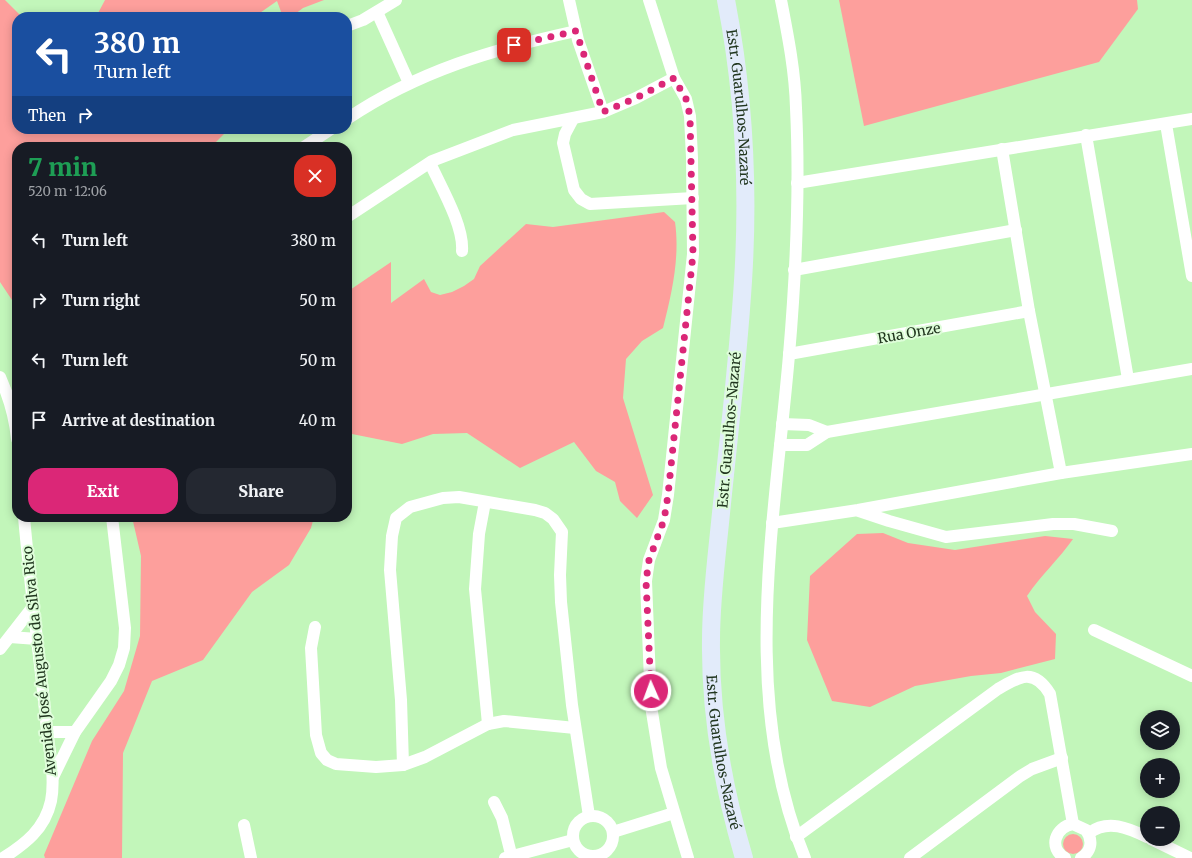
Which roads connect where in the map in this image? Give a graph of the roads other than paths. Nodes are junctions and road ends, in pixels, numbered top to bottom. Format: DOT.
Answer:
graph roads {
  1 [pos="396,0"];
  2 [pos="569,0"];
  3 [pos="650,0"];
  4 [pos="726,0"];
  5 [pos="782,0"];
  6 [pos="377,12"];
  7 [pos="352,24"];
  8 [pos="576,31"];
  9 [pos="674,78"];
  10 [pos="409,83"];
  11 [pos="603,112"];
  12 [pos="352,116"];
  13 [pos="573,119"];
  14 [pos="1192,119"];
  15 [pos="1166,124"];
  16 [pos="324,134"];
  17 [pos="1086,135"];
  18 [pos="312,142"];
  19 [pos="1002,149"];
  20 [pos="430,163"];
  21 [pos="797,183"];
  22 [pos="693,198"];
  23 [pos="352,214"];
  24 [pos="1016,230"];
  25 [pos="462,252"];
  26 [pos="794,270"];
  27 [pos="1192,276"];
  28 [pos="1029,311"];
  29 [pos="789,354"];
  30 [pos="1192,369"];
  31 [pos="0,377"];
  32 [pos="1128,379"];
  33 [pos="1046,394"];
  34 [pos="12,410"];
  35 [pos="782,424"];
  36 [pos="827,432"];
  37 [pos="780,446"];
  38 [pos="1192,454"];
  39 [pos="1061,473"];
  40 [pos="485,502"];
  41 [pos="858,510"];
  42 [pos="24,522"];
  43 [pos="113,522"];
  44 [pos="772,523"];
  45 [pos="1112,531"];
  46 [pos="32,608"];
  47 [pos="315,627"];
  48 [pos="1094,630"];
  49 [pos="10,638"];
  50 [pos="37,639"];
  51 [pos="0,649"];
  52 [pos="1192,676"];
  53 [pos="488,724"];
  54 [pos="575,728"];
  55 [pos="47,732"];
  56 [pos="75,732"];
  57 [pos="1062,758"];
  58 [pos="403,765"];
  59 [pos="53,777"];
  60 [pos="494,802"];
  61 [pos="674,813"];
  62 [pos="589,816"];
  63 [pos="1073,824"];
  64 [pos="244,825"];
  65 [pos="613,832"];
  66 [pos="1089,834"];
  67 [pos="1140,834"];
  68 [pos="796,837"];
  69 [pos="573,840"];
  70 [pos="1165,846"];
  71 [pos="1059,856"];
  72 [pos="510,857"];
  73 [pos="599,857"];
  74 [pos="3,858"];
  75 [pos="251,858"];
  76 [pos="688,858"];
  77 [pos="744,858"];
  78 [pos="805,858"];
  79 [pos="910,858"];
  80 [pos="1081,858"];
  81 [pos="1190,858"];
  1 -- 6 [label="street"];
  2 -- 8 [label="street"];
  3 -- 9 [label="street"];
  4 -- 77 [label="main road, Estr. Guarulhos-Nazaré"];
  5 -- 21 [label="street"];
  6 -- 7 [label="street"];
  6 -- 10 [label="street"];
  8 -- 10 [label="street"];
  8 -- 11 [label="street"];
  9 -- 11 [label="street"];
  9 -- 22 [label="street"];
  10 -- 12 [label="street"];
  11 -- 13 [label="street"];
  13 -- 20 [label="street"];
  13 -- 22 [label="street"];
  14 -- 15 [label="street"];
  15 -- 17 [label="street"];
  15 -- 27 [label="street"];
  16 -- 18 [label="street"];
  17 -- 19 [label="street"];
  17 -- 32 [label="street"];
  19 -- 21 [label="street"];
  19 -- 24 [label="street"];
  20 -- 23 [label="street"];
  20 -- 25 [label="street"];
  21 -- 26 [label="street"];
  22 -- 61 [label="street"];
  24 -- 26 [label="street"];
  24 -- 28 [label="street"];
  26 -- 29 [label="street"];
  28 -- 29 [label="street, Rua Onze"];
  28 -- 33 [label="street"];
  29 -- 35 [label="street"];
  30 -- 32 [label="street"];
  31 -- 34 [label="street"];
  32 -- 33 [label="street"];
  33 -- 36 [label="street"];
  33 -- 39 [label="street"];
  35 -- 36 [label="street"];
  35 -- 37 [label="street"];
  36 -- 37 [label="street"];
  37 -- 44 [label="street"];
  38 -- 39 [label="street"];
  39 -- 41 [label="street"];
  40 -- 53 [label="street"];
  40 -- 54 [label="street"];
  40 -- 58 [label="street"];
  41 -- 44 [label="street"];
  41 -- 45 [label="street"];
  42 -- 46 [label="street, Avenida José Augusto da Silva Rico"];
  43 -- 56 [label="street"];
  44 -- 68 [label="street"];
  46 -- 49 [label="street"];
  46 -- 50 [label="street, Avenida José Augusto da Silva Rico"];
  47 -- 58 [label="street"];
  48 -- 52 [label="street"];
  49 -- 50 [label="street"];
  49 -- 51 [label="street"];
  50 -- 55 [label="street, Avenida José Augusto da Silva Rico"];
  53 -- 54 [label="street"];
  53 -- 58 [label="street"];
  54 -- 62 [label="street"];
  55 -- 56 [label="street"];
  55 -- 59 [label="street, Avenida José Augusto da Silva Rico"];
  56 -- 59 [label="street"];
  57 -- 63 [label="street"];
  57 -- 68 [label="street"];
  57 -- 79 [label="street"];
  59 -- 74 [label="street, Avenida José Augusto da Silva Rico"];
  60 -- 72 [label="street"];
  61 -- 65 [label="street"];
  61 -- 76 [label="street"];
  62 -- 65 [label="street"];
  62 -- 69 [label="street"];
  63 -- 66 [label="street"];
  63 -- 71 [label="street"];
  64 -- 75 [label="street"];
  65 -- 73 [label="street"];
  66 -- 67 [label="street"];
  66 -- 80 [label="street"];
  68 -- 78 [label="street"];
  69 -- 72 [label="street"];
  69 -- 73 [label="street"];
  70 -- 81 [label="street"];
}
